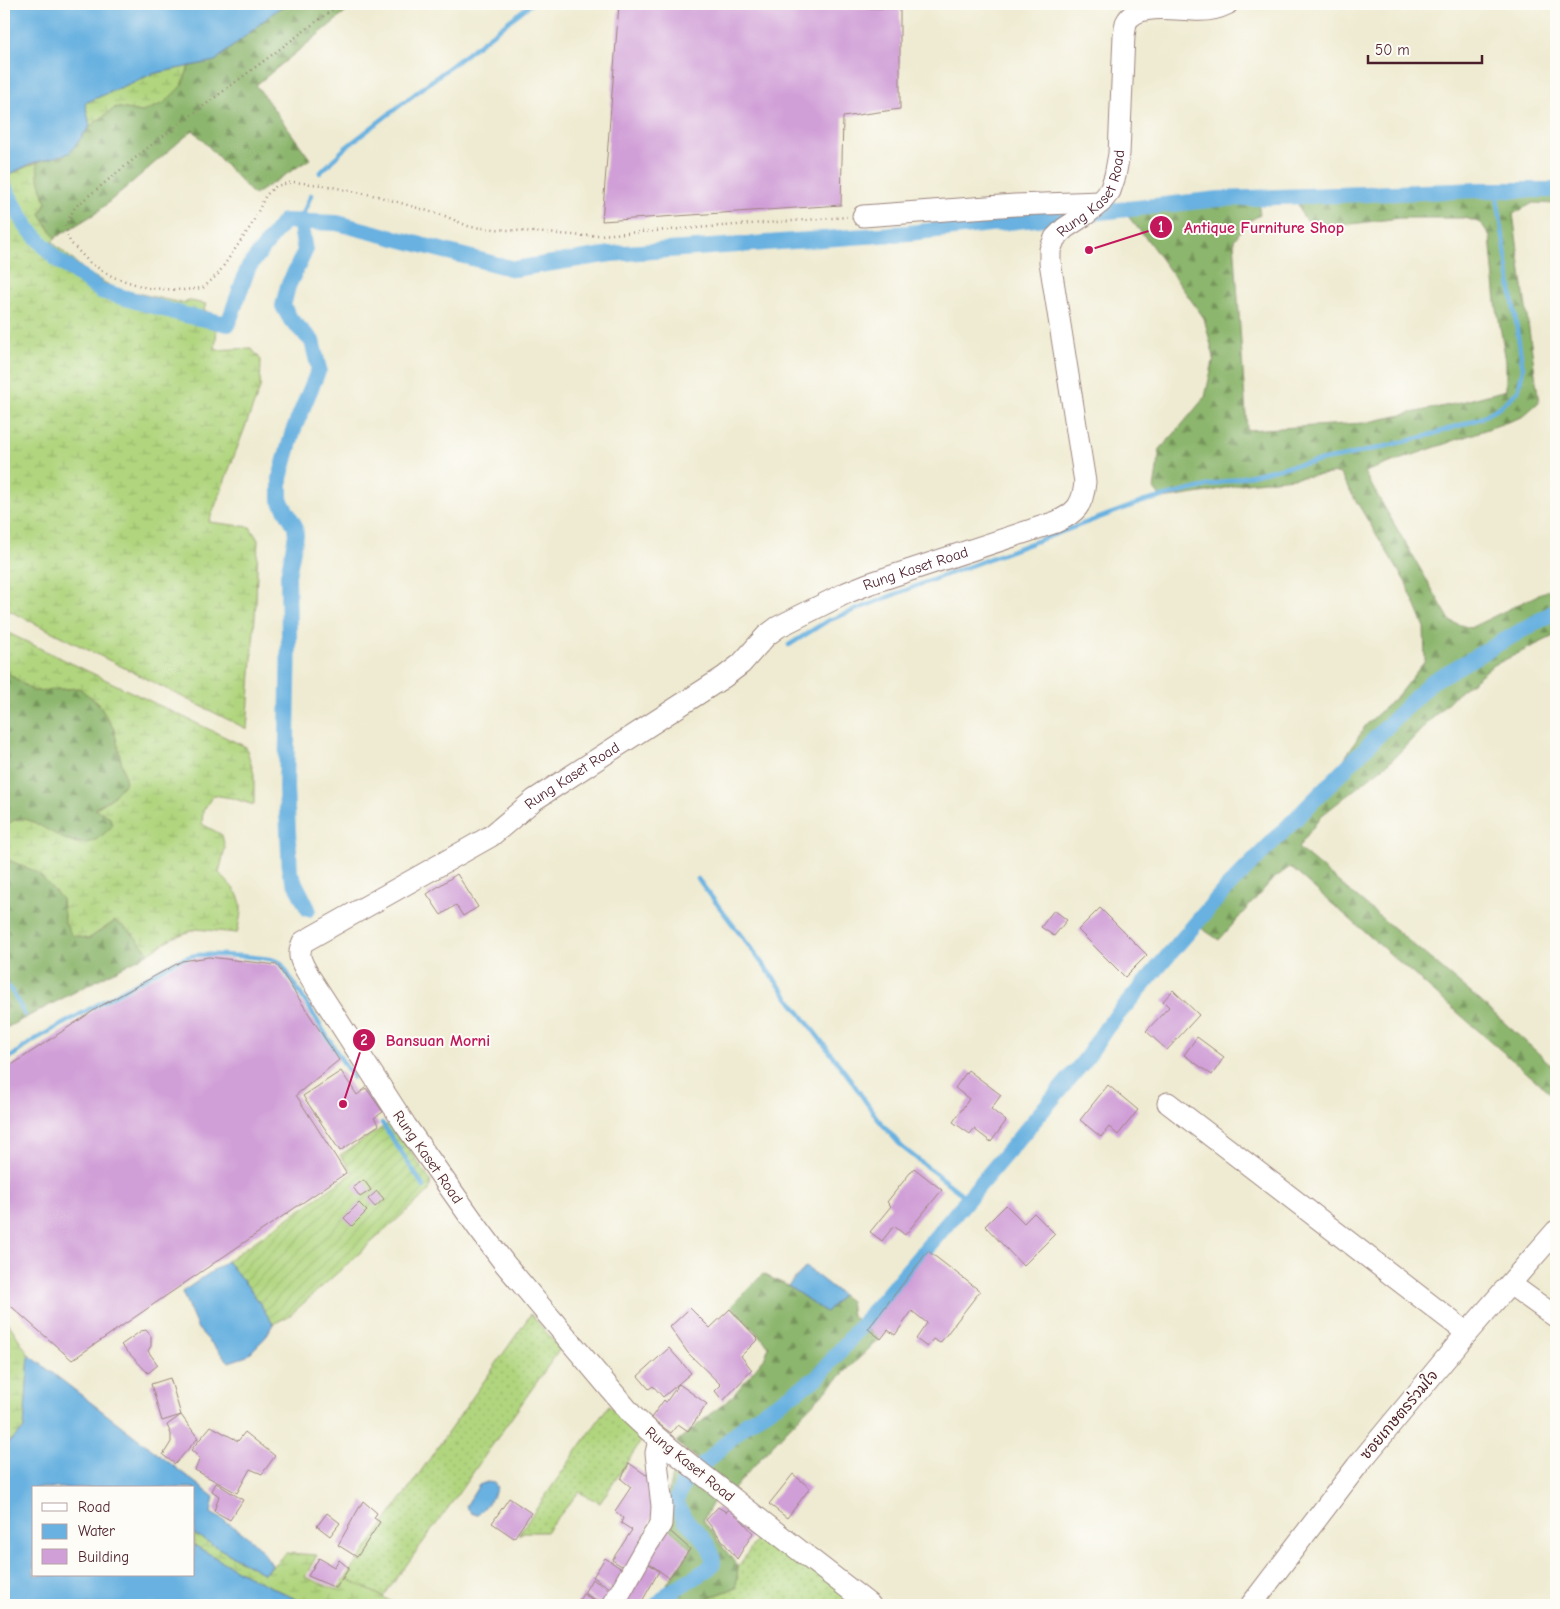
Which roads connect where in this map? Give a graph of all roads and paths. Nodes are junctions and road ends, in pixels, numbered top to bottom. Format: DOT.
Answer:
graph roads {
  1 [pos="340,4"];
  2 [pos="1227,4"];
  3 [pos="1101,202"];
  4 [pos="864,216"];
  5 [pos="1168,1103"];
  6 [pos="1556,1231"];
  7 [pos="1510,1284"];
  8 [pos="1556,1317"];
  9 [pos="1467,1333"];
  10 [pos="659,1440"];
  11 [pos="612,1605"];
  12 [pos="870,1605"];
  13 [pos="1251,1605"];
  1 -- 4 [label="path"];
  2 -- 3 [label="street, Rung Kaset Road"];
  3 -- 4 [label="street"];
  3 -- 10 [label="street, Rung Kaset Road"];
  5 -- 9 [label="street"];
  6 -- 7 [label="street, ซอยเกษตรร่วมใจ"];
  7 -- 8 [label="street"];
  7 -- 9 [label="street, ซอยเกษตรร่วมใจ"];
  9 -- 13 [label="street, ซอยเกษตรร่วมใจ"];
  10 -- 11 [label="street"];
  10 -- 12 [label="street, Rung Kaset Road"];
}
